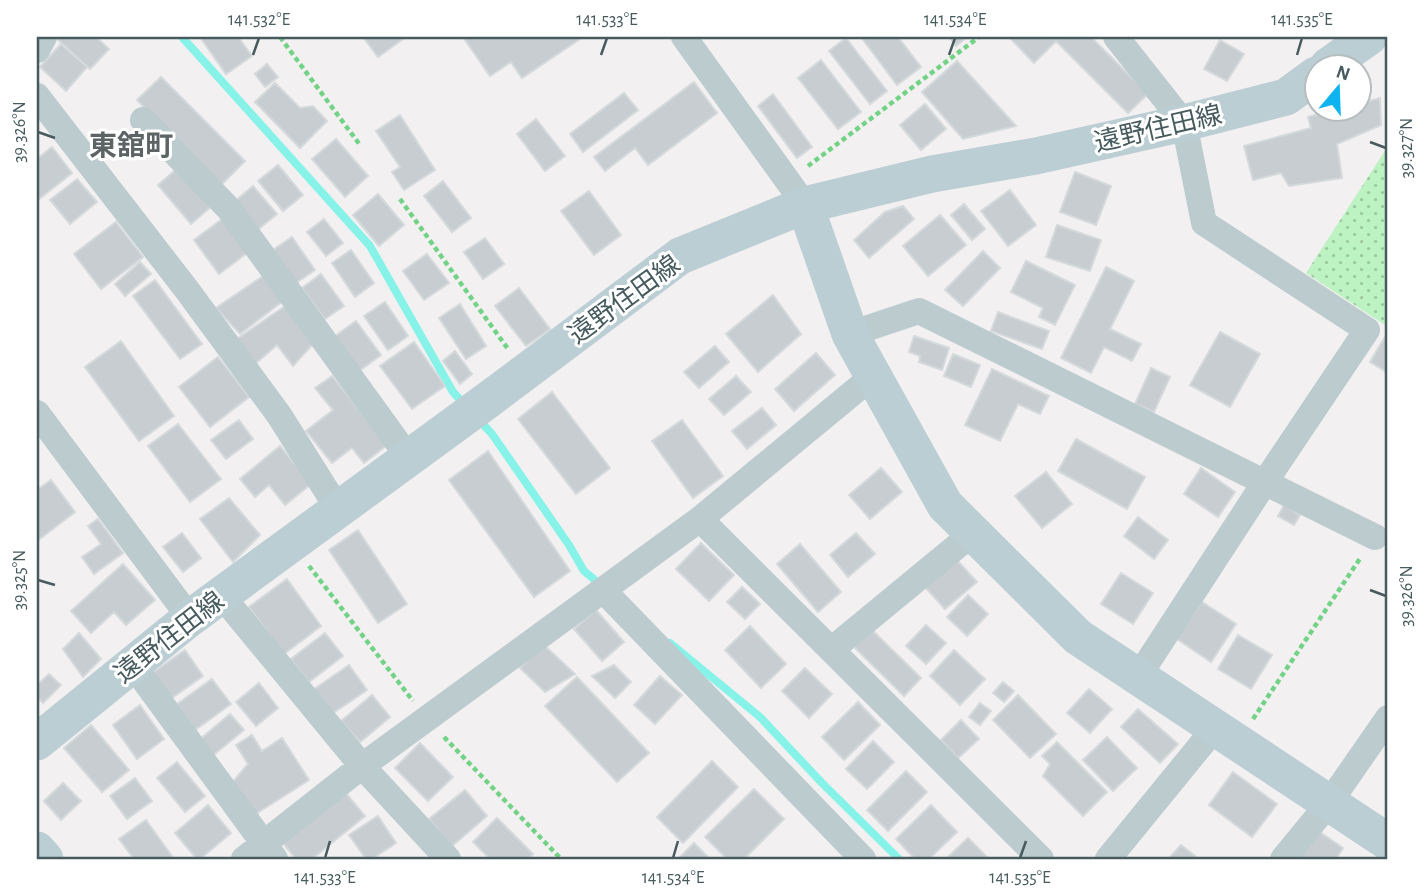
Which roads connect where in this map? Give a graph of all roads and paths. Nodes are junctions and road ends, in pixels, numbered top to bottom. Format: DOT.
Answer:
graph roads {
  1 [pos="44,37"];
  2 [pos="280,37"];
  3 [pos="684,37"];
  4 [pos="979,37"];
  5 [pos="1116,37"];
  6 [pos="1369,37"];
  7 [pos="37,50"];
  8 [pos="1348,52"];
  9 [pos="1302,86"];
  10 [pos="37,96"];
  11 [pos="143,120"];
  12 [pos="1184,123"];
  13 [pos="360,145"];
  14 [pos="796,193"];
  15 [pos="400,200"];
  16 [pos="850,334"];
  17 [pos="525,372"];
  18 [pos="873,376"];
  19 [pos="37,413"];
  20 [pos="408,458"];
  21 [pos="1265,482"];
  22 [pos="338,509"];
  23 [pos="700,519"];
  24 [pos="973,533"];
  25 [pos="1375,537"];
  26 [pos="603,590"];
  27 [pos="222,596"];
  28 [pos="190,618"];
  29 [pos="831,650"];
  30 [pos="133,664"];
  31 [pos="1138,677"];
  32 [pos="1388,718"];
  33 [pos="1226,735"];
  34 [pos="37,742"];
  35 [pos="362,766"];
  36 [pos="1329,803"];
  37 [pos="1388,842"];
  38 [pos="37,850"];
  39 [pos="261,854"];
  40 [pos="45,859"];
  41 [pos="448,859"];
  42 [pos="863,859"];
  43 [pos="1041,859"];
  44 [pos="1108,859"];
  45 [pos="1283,859"];
  1 -- 7 [label="street"];
  2 -- 13 [label="path"];
  3 -- 14 [label="street"];
  4 -- 14 [label="path"];
  5 -- 12 [label="street"];
  6 -- 8 [label="main road"];
  9 -- 12 [label="main road, 遠野住田線"];
  10 -- 22 [label="street"];
  11 -- 20 [label="street"];
  12 -- 14 [label="main road, 遠野住田線"];
  12 -- 21 [label="street"];
  14 -- 16 [label="main road"];
  14 -- 17 [label="main road, 遠野住田線"];
  15 -- 17 [label="path"];
  16 -- 18 [label="main road"];
  16 -- 21 [label="street"];
  17 -- 20 [label="main road, 遠野住田線"];
  18 -- 23 [label="street"];
  18 -- 24 [label="main road"];
  19 -- 28 [label="street"];
  20 -- 22 [label="main road, 遠野住田線"];
  21 -- 25 [label="street"];
  21 -- 31 [label="street"];
  22 -- 27 [label="main road, 遠野住田線"];
  23 -- 26 [label="street"];
  23 -- 29 [label="street"];
  24 -- 29 [label="street"];
  24 -- 31 [label="main road"];
  25 -- 33 [label="path"];
  26 -- 35 [label="street"];
  26 -- 42 [label="street"];
  27 -- 28 [label="main road, 遠野住田線"];
  27 -- 35 [label="street"];
  28 -- 30 [label="main road, 遠野住田線"];
  29 -- 43 [label="street"];
  30 -- 34 [label="main road, 遠野住田線"];
  30 -- 39 [label="street"];
  31 -- 33 [label="main road"];
  32 -- 36 [label="street"];
  33 -- 36 [label="main road"];
  33 -- 44 [label="street"];
  35 -- 39 [label="street"];
  35 -- 41 [label="street"];
  36 -- 37 [label="main road"];
  36 -- 45 [label="street"];
  38 -- 40 [label="main road"];
}
